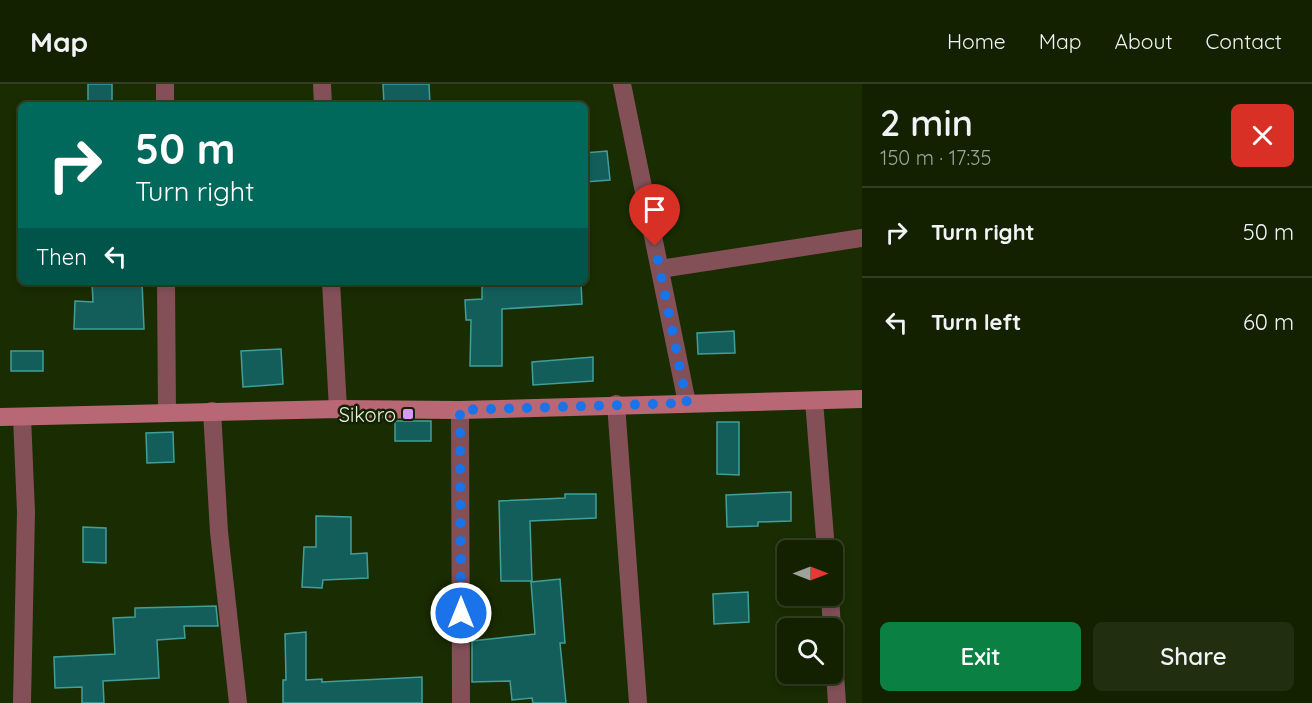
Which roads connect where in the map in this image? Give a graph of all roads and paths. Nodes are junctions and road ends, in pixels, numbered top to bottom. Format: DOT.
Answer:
graph roads {
  1 [pos="165,84"];
  2 [pos="322,84"];
  3 [pos="622,84"];
  4 [pos="165,102"];
  5 [pos="323,102"];
  6 [pos="862,238"];
  7 [pos="660,269"];
  8 [pos="166,285"];
  9 [pos="331,285"];
  10 [pos="862,399"];
  11 [pos="814,401"];
  12 [pos="687,403"];
  13 [pos="616,404"];
  14 [pos="338,409"];
  15 [pos="460,410"];
  16 [pos="213,411"];
  17 [pos="0,413"];
  18 [pos="167,413"];
  19 [pos="22,417"];
  20 [pos="825,540"];
  21 [pos="836,684"];
  22 [pos="22,703"];
  23 [pos="238,703"];
  24 [pos="461,703"];
  25 [pos="638,703"];
  26 [pos="837,703"];
  1 -- 4 [label="street"];
  2 -- 5 [label="street"];
  3 -- 7 [label="street"];
  6 -- 7 [label="street"];
  7 -- 12 [label="street"];
  8 -- 18 [label="street"];
  9 -- 14 [label="street"];
  10 -- 11 [label="street"];
  11 -- 12 [label="street"];
  11 -- 20 [label="street"];
  12 -- 13 [label="street"];
  13 -- 15 [label="street"];
  13 -- 25 [label="street"];
  14 -- 15 [label="street"];
  14 -- 16 [label="street"];
  15 -- 24 [label="street"];
  16 -- 18 [label="street"];
  16 -- 23 [label="street"];
  17 -- 19 [label="street"];
  18 -- 19 [label="street"];
  19 -- 22 [label="street"];
  21 -- 26 [label="street"];
}
